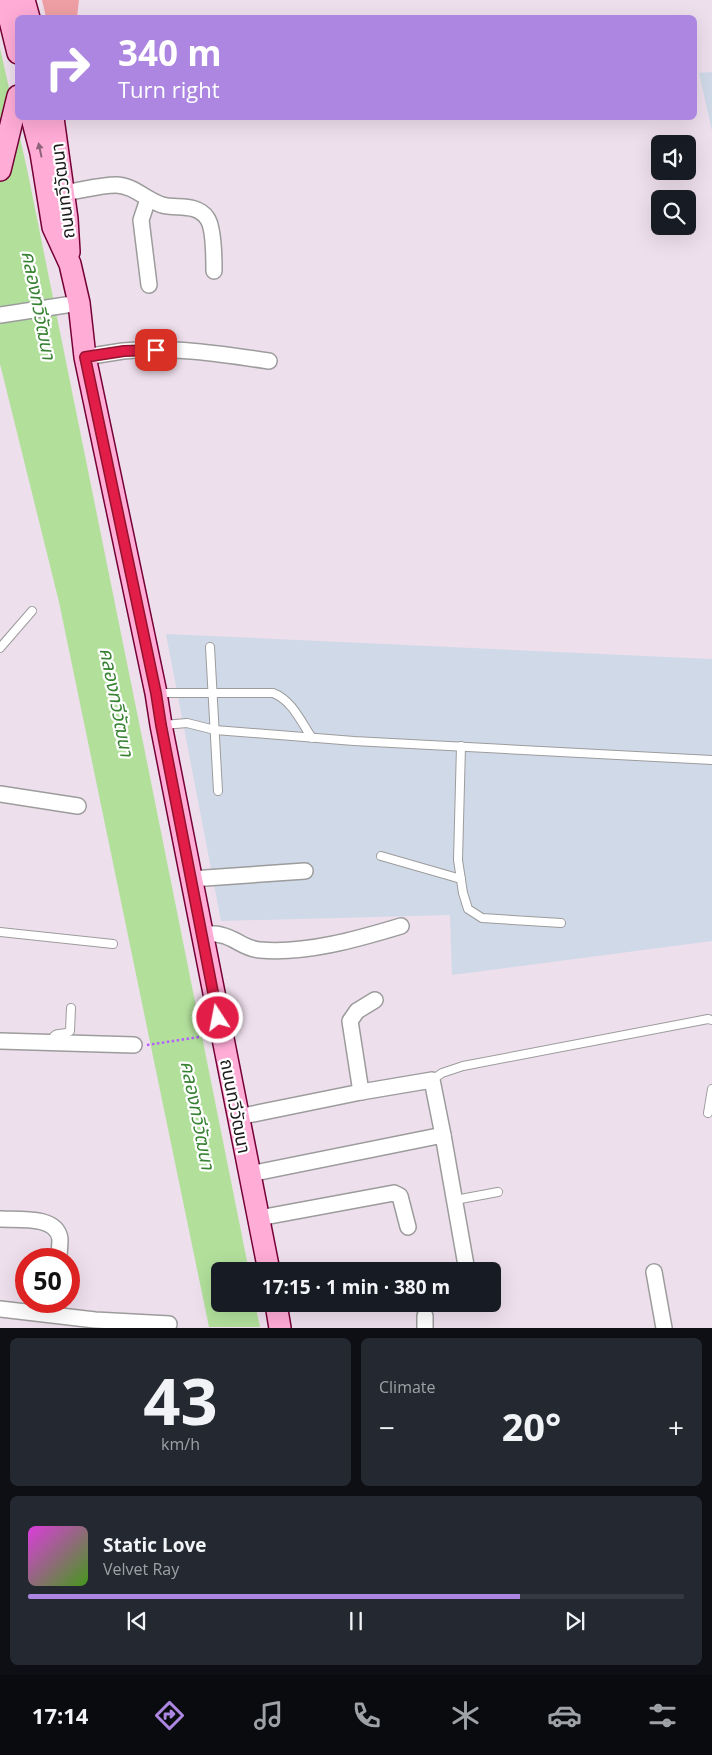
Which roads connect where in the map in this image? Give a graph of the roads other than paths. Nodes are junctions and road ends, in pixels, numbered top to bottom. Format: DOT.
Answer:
graph roads {
  1 [pos="1,0"];
  2 [pos="5,0"];
  3 [pos="24,0"];
  4 [pos="40,0"];
  5 [pos="0,4"];
  6 [pos="28,15"];
  7 [pos="37,15"];
  8 [pos="15,41"];
  9 [pos="15,108"];
  10 [pos="33,120"];
  11 [pos="53,120"];
  12 [pos="0,170"];
  13 [pos="63,193"];
  14 [pos="148,199"];
  15 [pos="70,264"];
  16 [pos="214,271"];
  17 [pos="149,285"];
  18 [pos="79,303"];
  19 [pos="0,315"];
  20 [pos="85,357"];
  21 [pos="269,361"];
  22 [pos="32,612"];
  23 [pos="210,647"];
  24 [pos="0,648"];
  25 [pos="156,693"];
  26 [pos="213,694"];
  27 [pos="161,725"];
  28 [pos="215,730"];
  29 [pos="312,738"];
  30 [pos="461,746"];
  31 [pos="712,760"];
  32 [pos="218,791"];
  33 [pos="0,794"];
  34 [pos="78,806"];
  35 [pos="381,856"];
  36 [pos="305,871"];
  37 [pos="191,879"];
  38 [pos="461,879"];
  39 [pos="561,922"];
  40 [pos="401,926"];
  41 [pos="0,932"];
  42 [pos="202,934"];
  43 [pos="113,944"];
  44 [pos="375,1000"];
  45 [pos="71,1008"];
  46 [pos="712,1020"];
  47 [pos="0,1041"];
  48 [pos="51,1042"];
  49 [pos="138,1045"];
  50 [pos="432,1080"];
  51 [pos="712,1089"];
  52 [pos="361,1092"];
  53 [pos="708,1113"];
  54 [pos="238,1117"];
  55 [pos="443,1135"];
  56 [pos="250,1174"];
  57 [pos="498,1192"];
  58 [pos="454,1200"];
  59 [pos="259,1218"];
  60 [pos="0,1219"];
  61 [pos="408,1227"];
  62 [pos="60,1248"];
  63 [pos="267,1262"];
  64 [pos="465,1262"];
  65 [pos="654,1272"];
  66 [pos="0,1309"];
  67 [pos="15,1309"];
  68 [pos="80,1311"];
  69 [pos="277,1312"];
  70 [pos="169,1324"];
  71 [pos="280,1328"];
  72 [pos="664,1328"];
  1 -- 5 [label="main road"];
  2 -- 8 [label="main road"];
  3 -- 6 [label="main road"];
  4 -- 7 [label="main road"];
  9 -- 12 [label="main road"];
  15 -- 10 [label="main road, ถนนทวีวัฒนา, one-way"];
  11 -- 13 [label="main road, ถนนทวีวัฒนา"];
  13 -- 14 [label="street"];
  13 -- 15 [label="main road, ถนนทวีวัฒนา"];
  14 -- 16 [label="street"];
  14 -- 17 [label="street"];
  15 -- 18 [label="main road, ถนนทวีวัฒนา"];
  18 -- 19 [label="street"];
  18 -- 20 [label="main road, ถนนทวีวัฒนา"];
  20 -- 21 [label="street"];
  20 -- 25 [label="main road, ถนนทวีวัฒนา"];
  22 -- 24 [label="lane"];
  23 -- 26 [label="lane"];
  25 -- 26 [label="lane"];
  25 -- 27 [label="main road, ถนนทวีวัฒนา"];
  26 -- 28 [label="lane"];
  26 -- 29 [label="lane"];
  27 -- 28 [label="lane"];
  27 -- 37 [label="main road, ถนนทวีวัฒนา"];
  28 -- 29 [label="lane"];
  28 -- 32 [label="lane"];
  29 -- 30 [label="lane"];
  30 -- 31 [label="lane"];
  30 -- 38 [label="lane"];
  33 -- 34 [label="street"];
  35 -- 38 [label="lane"];
  36 -- 37 [label="street"];
  37 -- 42 [label="main road, ถนนทวีวัฒนา"];
  38 -- 39 [label="lane"];
  40 -- 42 [label="street"];
  41 -- 43 [label="lane"];
  42 -- 54 [label="main road, ถนนทวีวัฒนา"];
  44 -- 52 [label="street"];
  45 -- 48 [label="lane"];
  46 -- 50 [label="lane"];
  47 -- 48 [label="street"];
  48 -- 49 [label="street"];
  50 -- 52 [label="street"];
  50 -- 55 [label="street"];
  51 -- 53 [label="lane"];
  52 -- 54 [label="street"];
  54 -- 56 [label="main road, ถนนทวีวัฒนา"];
  55 -- 56 [label="street"];
  55 -- 58 [label="street"];
  56 -- 59 [label="main road, ถนนทวีวัฒนา"];
  57 -- 58 [label="lane"];
  58 -- 64 [label="street"];
  59 -- 61 [label="street"];
  59 -- 63 [label="main road, ถนนทวีวัฒนา"];
  60 -- 62 [label="street"];
  65 -- 72 [label="street"];
  66 -- 67 [label="street"];
  68 -- 70 [label="street"];
  69 -- 71 [label="main road"];
}
